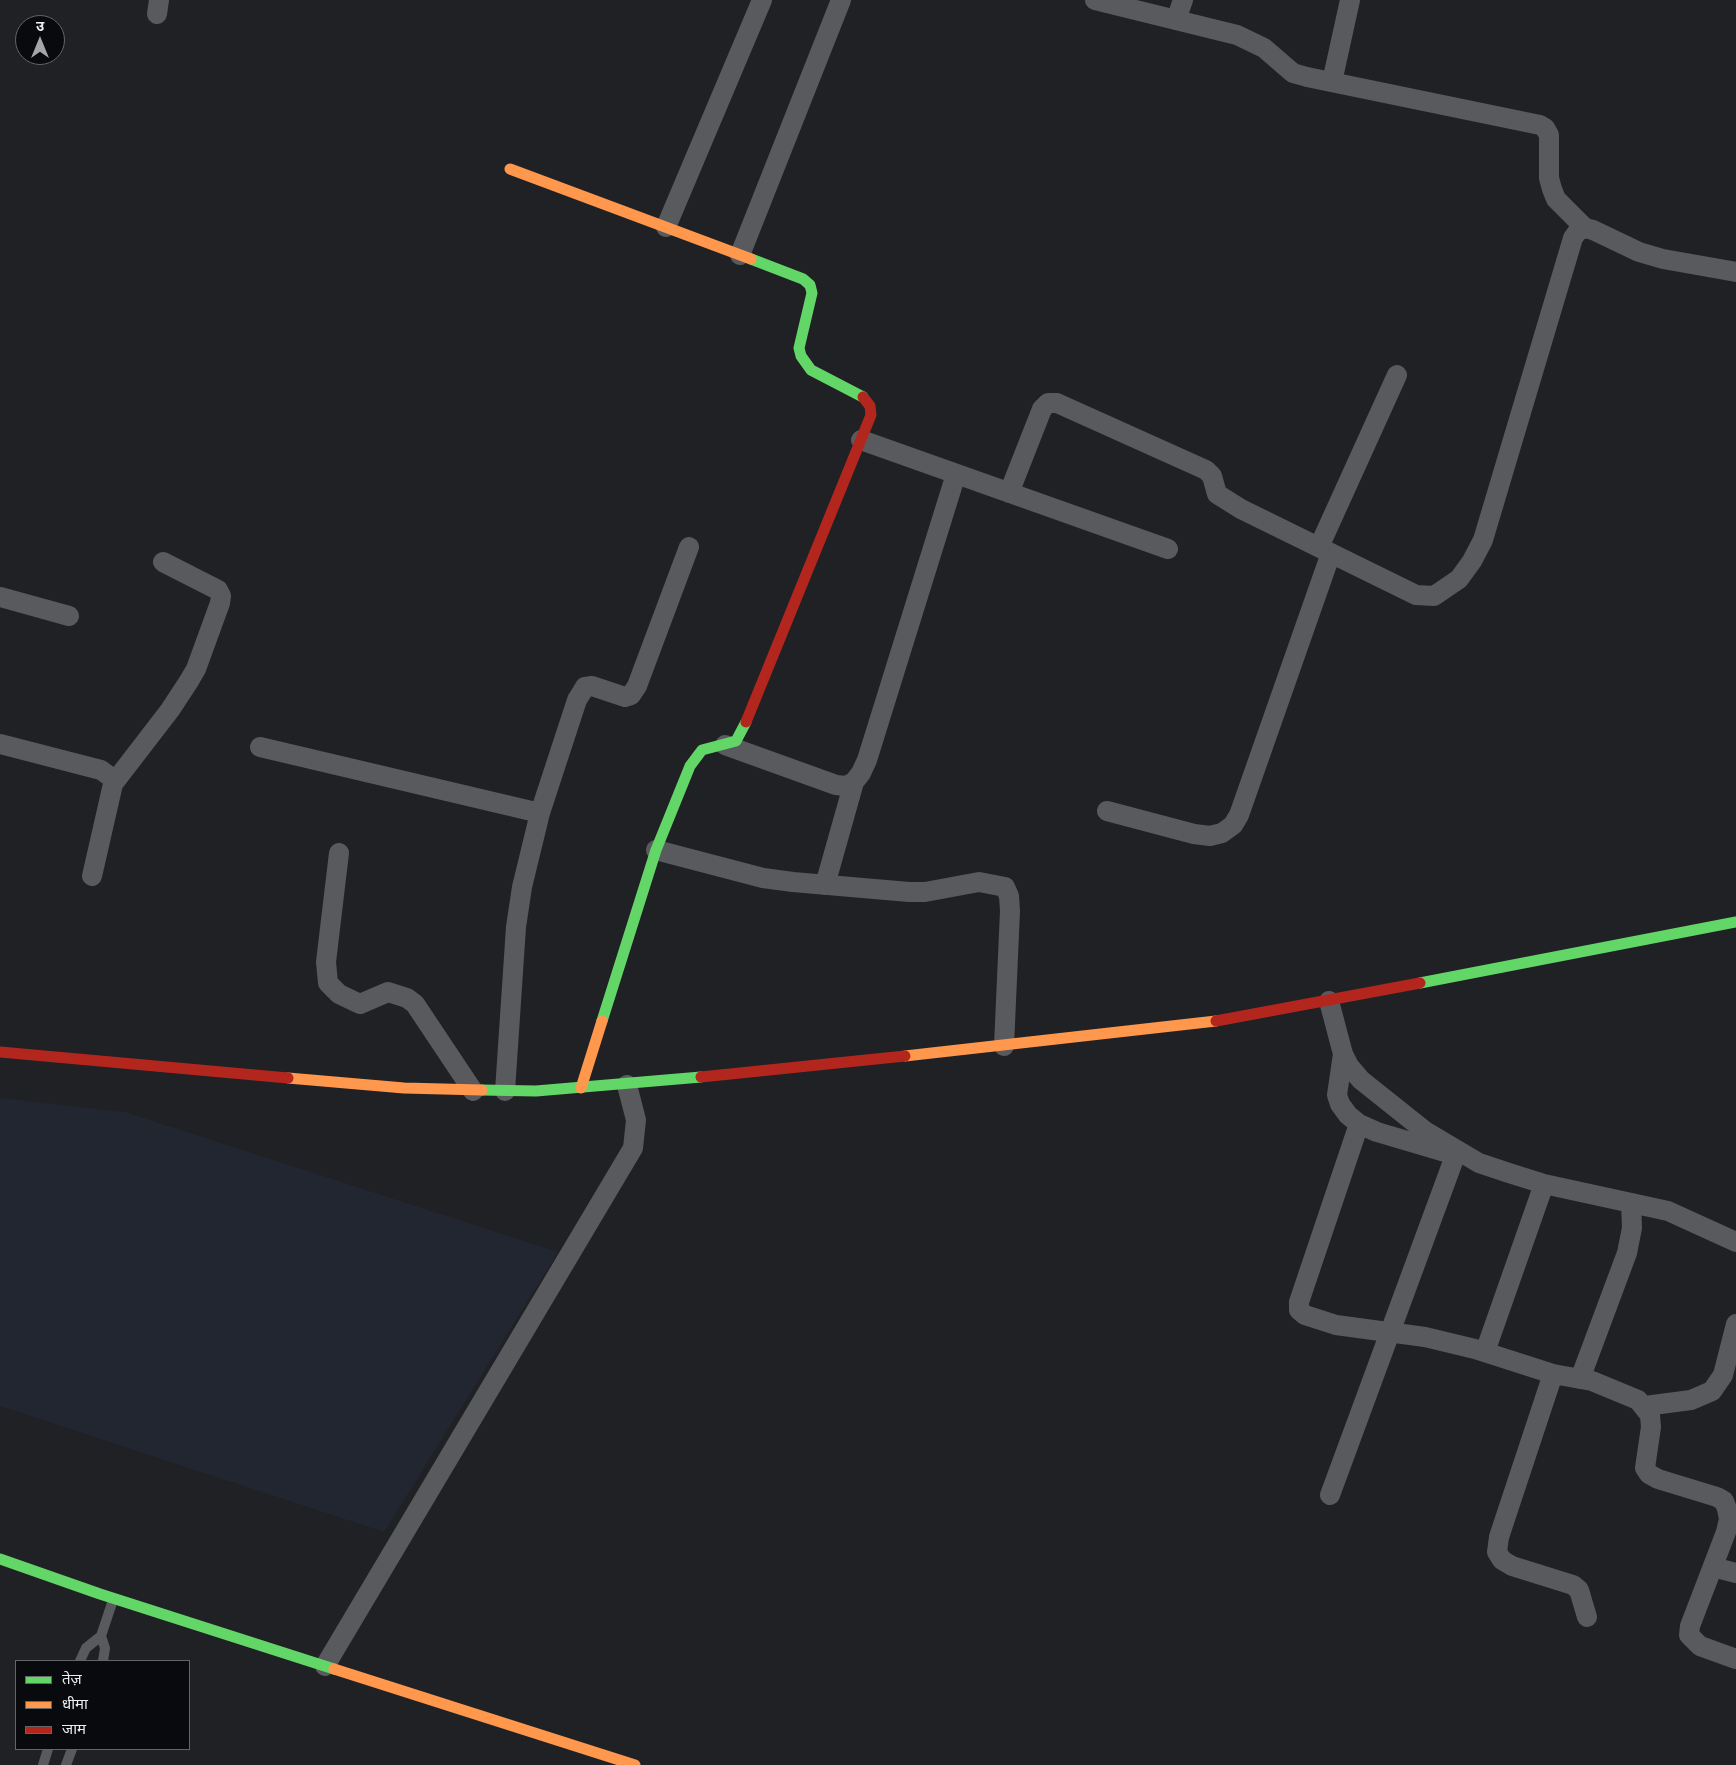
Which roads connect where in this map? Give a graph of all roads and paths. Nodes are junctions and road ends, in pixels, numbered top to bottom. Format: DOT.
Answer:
graph roads {
  1 [pos="762,0"];
  2 [pos="841,0"];
  3 [pos="1095,0"];
  4 [pos="1183,0"];
  5 [pos="1350,0"];
  6 [pos="1176,20"];
  7 [pos="1332,82"];
  8 [pos="510,169"];
  9 [pos="666,227"];
  10 [pos="1585,228"];
  11 [pos="740,255"];
  12 [pos="1736,272"];
  13 [pos="1397,375"];
  14 [pos="861,440"];
  15 [pos="956,474"];
  16 [pos="1009,493"];
  17 [pos="689,547"];
  18 [pos="1168,549"];
  19 [pos="1325,550"];
  20 [pos="163,562"];
  21 [pos="0,597"];
  22 [pos="69,616"];
  23 [pos="0,744"];
  24 [pos="725,745"];
  25 [pos="260,747"];
  26 [pos="854,782"];
  27 [pos="113,784"];
  28 [pos="1107,810"];
  29 [pos="540,813"];
  30 [pos="656,850"];
  31 [pos="339,853"];
  32 [pos="92,876"];
  33 [pos="825,885"];
  34 [pos="1736,922"];
  35 [pos="1329,1001"];
  36 [pos="1004,1046"];
  37 [pos="0,1052"];
  38 [pos="1343,1054"];
  39 [pos="627,1085"];
  40 [pos="580,1088"];
  41 [pos="473,1091"];
  42 [pos="505,1091"];
  43 [pos="1359,1124"];
  44 [pos="1455,1156"];
  45 [pos="1479,1163"];
  46 [pos="1544,1184"];
  47 [pos="1631,1203"];
  48 [pos="1736,1242"];
  49 [pos="1736,1324"];
  50 [pos="1390,1332"];
  51 [pos="1485,1352"];
  52 [pos="1553,1374"];
  53 [pos="1580,1379"];
  54 [pos="1645,1406"];
  55 [pos="1330,1495"];
  56 [pos="1732,1510"];
  57 [pos="0,1559"];
  58 [pos="1712,1567"];
  59 [pos="1736,1574"];
  60 [pos="114,1598"];
  61 [pos="1587,1617"];
  62 [pos="100,1636"];
  63 [pos="1736,1659"];
  64 [pos="80,1660"];
  65 [pos="103,1660"];
  66 [pos="325,1666"];
  67 [pos="48,1750"];
  68 [pos="72,1750"];
  69 [pos="43,1765"];
  70 [pos="66,1765"];
  71 [pos="634,1765"];
  1 -- 9 [label="street"];
  2 -- 11 [label="street"];
  3 -- 6 [label="street"];
  4 -- 6 [label="street"];
  5 -- 7 [label="street"];
  6 -- 7 [label="street"];
  7 -- 10 [label="street"];
  8 -- 9 [label="street"];
  9 -- 11 [label="street"];
  10 -- 12 [label="street"];
  10 -- 19 [label="street"];
  11 -- 14 [label="street"];
  13 -- 19 [label="street"];
  14 -- 15 [label="street"];
  14 -- 24 [label="street"];
  15 -- 16 [label="street"];
  15 -- 26 [label="street"];
  16 -- 18 [label="street"];
  16 -- 19 [label="street"];
  17 -- 29 [label="street"];
  19 -- 28 [label="street"];
  20 -- 27 [label="street"];
  21 -- 22 [label="street"];
  23 -- 27 [label="street"];
  24 -- 26 [label="street"];
  24 -- 30 [label="street"];
  25 -- 29 [label="street"];
  26 -- 33 [label="street"];
  27 -- 32 [label="street"];
  29 -- 42 [label="street"];
  30 -- 33 [label="street"];
  30 -- 40 [label="street"];
  31 -- 41 [label="street"];
  33 -- 36 [label="street"];
  34 -- 35 [label="street"];
  35 -- 36 [label="street"];
  35 -- 38 [label="street"];
  36 -- 39 [label="street"];
  37 -- 41 [label="street"];
  38 -- 43 [label="street"];
  38 -- 45 [label="street"];
  39 -- 40 [label="street"];
  39 -- 66 [label="street"];
  40 -- 42 [label="street"];
  41 -- 42 [label="street"];
  43 -- 44 [label="street"];
  43 -- 50 [label="street"];
  44 -- 45 [label="street"];
  44 -- 50 [label="street"];
  45 -- 46 [label="street"];
  46 -- 47 [label="street"];
  46 -- 51 [label="street"];
  47 -- 48 [label="street"];
  47 -- 53 [label="street"];
  49 -- 54 [label="street"];
  50 -- 51 [label="street"];
  50 -- 55 [label="street"];
  51 -- 52 [label="street"];
  52 -- 53 [label="street"];
  52 -- 61 [label="street"];
  53 -- 54 [label="street"];
  54 -- 56 [label="street"];
  56 -- 58 [label="street"];
  57 -- 60 [label="street"];
  58 -- 59 [label="street"];
  58 -- 63 [label="street"];
  60 -- 62 [label="lane"];
  60 -- 66 [label="street"];
  62 -- 64 [label="lane"];
  62 -- 65 [label="lane"];
  66 -- 71 [label="street"];
  67 -- 69 [label="lane"];
  68 -- 70 [label="lane"];
}
